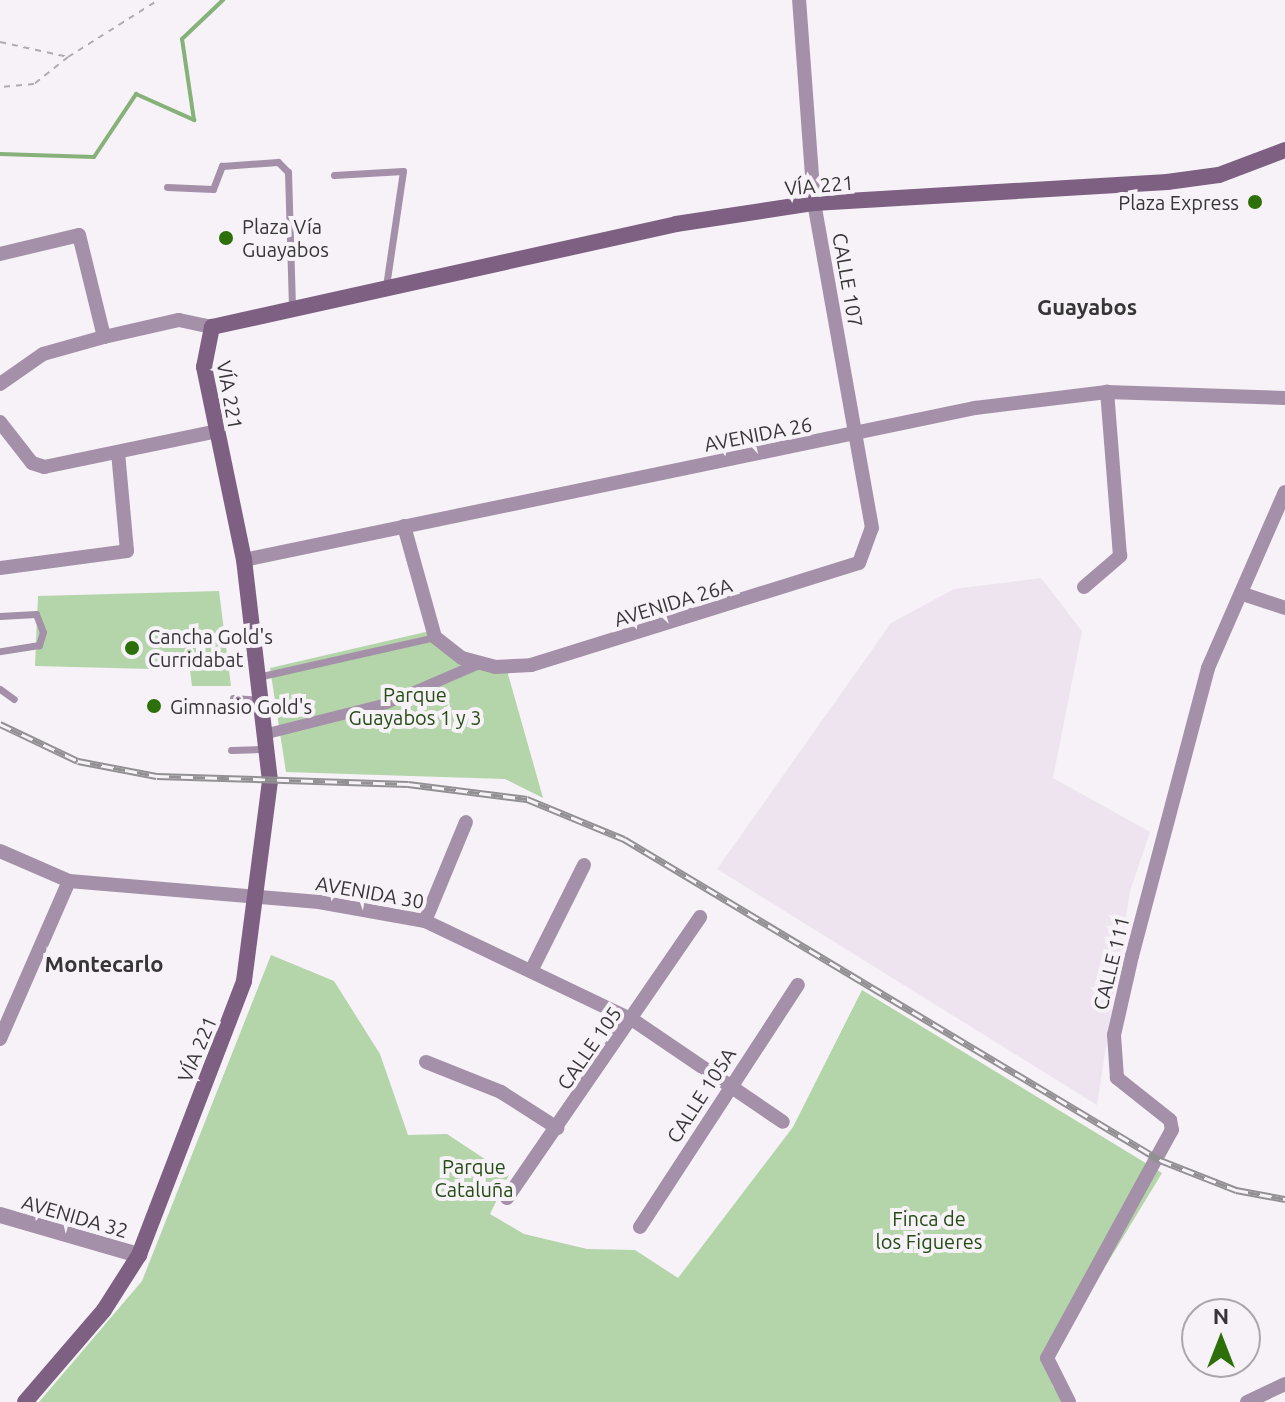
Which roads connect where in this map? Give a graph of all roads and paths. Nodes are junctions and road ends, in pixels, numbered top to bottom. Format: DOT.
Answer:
graph roads {
  1 [pos="158,0"];
  2 [pos="799,0"];
  3 [pos="0,42"];
  4 [pos="68,57"];
  5 [pos="0,87"];
  6 [pos="1285,150"];
  7 [pos="334,175"];
  8 [pos="167,187"];
  9 [pos="814,203"];
  10 [pos="0,254"];
  11 [pos="386,286"];
  12 [pos="292,305"];
  13 [pos="212,327"];
  14 [pos="104,337"];
  15 [pos="0,384"];
  16 [pos="1107,392"];
  17 [pos="1285,398"];
  18 [pos="0,422"];
  19 [pos="213,432"];
  20 [pos="856,435"];
  21 [pos="118,452"];
  22 [pos="1285,492"];
  23 [pos="404,526"];
  24 [pos="244,560"];
  25 [pos="859,563"];
  26 [pos="0,568"];
  27 [pos="1084,587"];
  28 [pos="1243,594"];
  29 [pos="1285,608"];
  30 [pos="0,616"];
  31 [pos="435,637"];
  32 [pos="0,651"];
  33 [pos="479,663"];
  34 [pos="262,676"];
  35 [pos="0,689"];
  36 [pos="233,698"];
  37 [pos="14,699"];
  38 [pos="264,700"];
  39 [pos="268,741"];
  40 [pos="231,750"];
  41 [pos="466,822"];
  42 [pos="0,851"];
  43 [pos="584,865"];
  44 [pos="69,881"];
  45 [pos="257,898"];
  46 [pos="700,917"];
  47 [pos="425,921"];
  48 [pos="533,967"];
  49 [pos="798,985"];
  50 [pos="633,1020"];
  51 [pos="0,1039"];
  52 [pos="426,1062"];
  53 [pos="731,1084"];
  54 [pos="783,1122"];
  55 [pos="557,1128"];
  56 [pos="507,1198"];
  57 [pos="0,1215"];
  58 [pos="640,1227"];
  59 [pos="139,1255"];
  60 [pos="1285,1384"];
  61 [pos="25,1402"];
  62 [pos="1069,1402"];
  63 [pos="1247,1402"];
  1 -- 4 [label="path"];
  2 -- 9 [label="street, CALLE 107"];
  3 -- 4 [label="path"];
  4 -- 5 [label="path"];
  6 -- 9 [label="main road, VÍA 221"];
  7 -- 11 [label="lane"];
  8 -- 12 [label="lane"];
  9 -- 11 [label="main road, VÍA 221"];
  9 -- 20 [label="street, CALLE 107"];
  10 -- 14 [label="street"];
  11 -- 12 [label="main road, VÍA 221"];
  12 -- 13 [label="main road, VÍA 221"];
  13 -- 14 [label="street"];
  13 -- 19 [label="main road, VÍA 221"];
  14 -- 15 [label="street"];
  16 -- 17 [label="street, AVENIDA 26"];
  16 -- 20 [label="street, AVENIDA 26"];
  16 -- 27 [label="street"];
  18 -- 21 [label="street"];
  19 -- 21 [label="street"];
  19 -- 24 [label="main road, VÍA 221"];
  20 -- 23 [label="street, AVENIDA 26"];
  20 -- 25 [label="street, CALLE 107"];
  21 -- 26 [label="street"];
  22 -- 28 [label="street, CALLE 111"];
  23 -- 24 [label="street, AVENIDA 26"];
  23 -- 31 [label="street"];
  24 -- 34 [label="main road, VÍA 221"];
  25 -- 33 [label="street, AVENIDA 26A"];
  28 -- 29 [label="street"];
  28 -- 62 [label="street, CALLE 111"];
  30 -- 32 [label="lane"];
  31 -- 33 [label="street, AVENIDA 26A"];
  31 -- 34 [label="lane"];
  33 -- 39 [label="street"];
  34 -- 38 [label="main road, VÍA 221"];
  35 -- 37 [label="lane"];
  36 -- 38 [label="lane"];
  38 -- 39 [label="main road, VÍA 221"];
  39 -- 40 [label="lane"];
  39 -- 45 [label="main road, VÍA 221"];
  41 -- 47 [label="street"];
  42 -- 44 [label="street, AVENIDA 30"];
  43 -- 48 [label="street"];
  44 -- 45 [label="street, AVENIDA 30"];
  44 -- 51 [label="street"];
  45 -- 47 [label="street, AVENIDA 30"];
  45 -- 59 [label="main road, VÍA 221"];
  46 -- 50 [label="street, CALLE 105"];
  47 -- 48 [label="street, AVENIDA 30"];
  48 -- 50 [label="street, AVENIDA 30"];
  49 -- 53 [label="street, CALLE 105A"];
  50 -- 53 [label="street, AVENIDA 30"];
  50 -- 55 [label="street, CALLE 105"];
  52 -- 55 [label="street"];
  53 -- 54 [label="street, AVENIDA 30"];
  53 -- 58 [label="street, CALLE 105A"];
  55 -- 56 [label="street, CALLE 105"];
  57 -- 59 [label="street, AVENIDA 32"];
  59 -- 61 [label="main road, VÍA 221"];
  60 -- 63 [label="street"];
}
